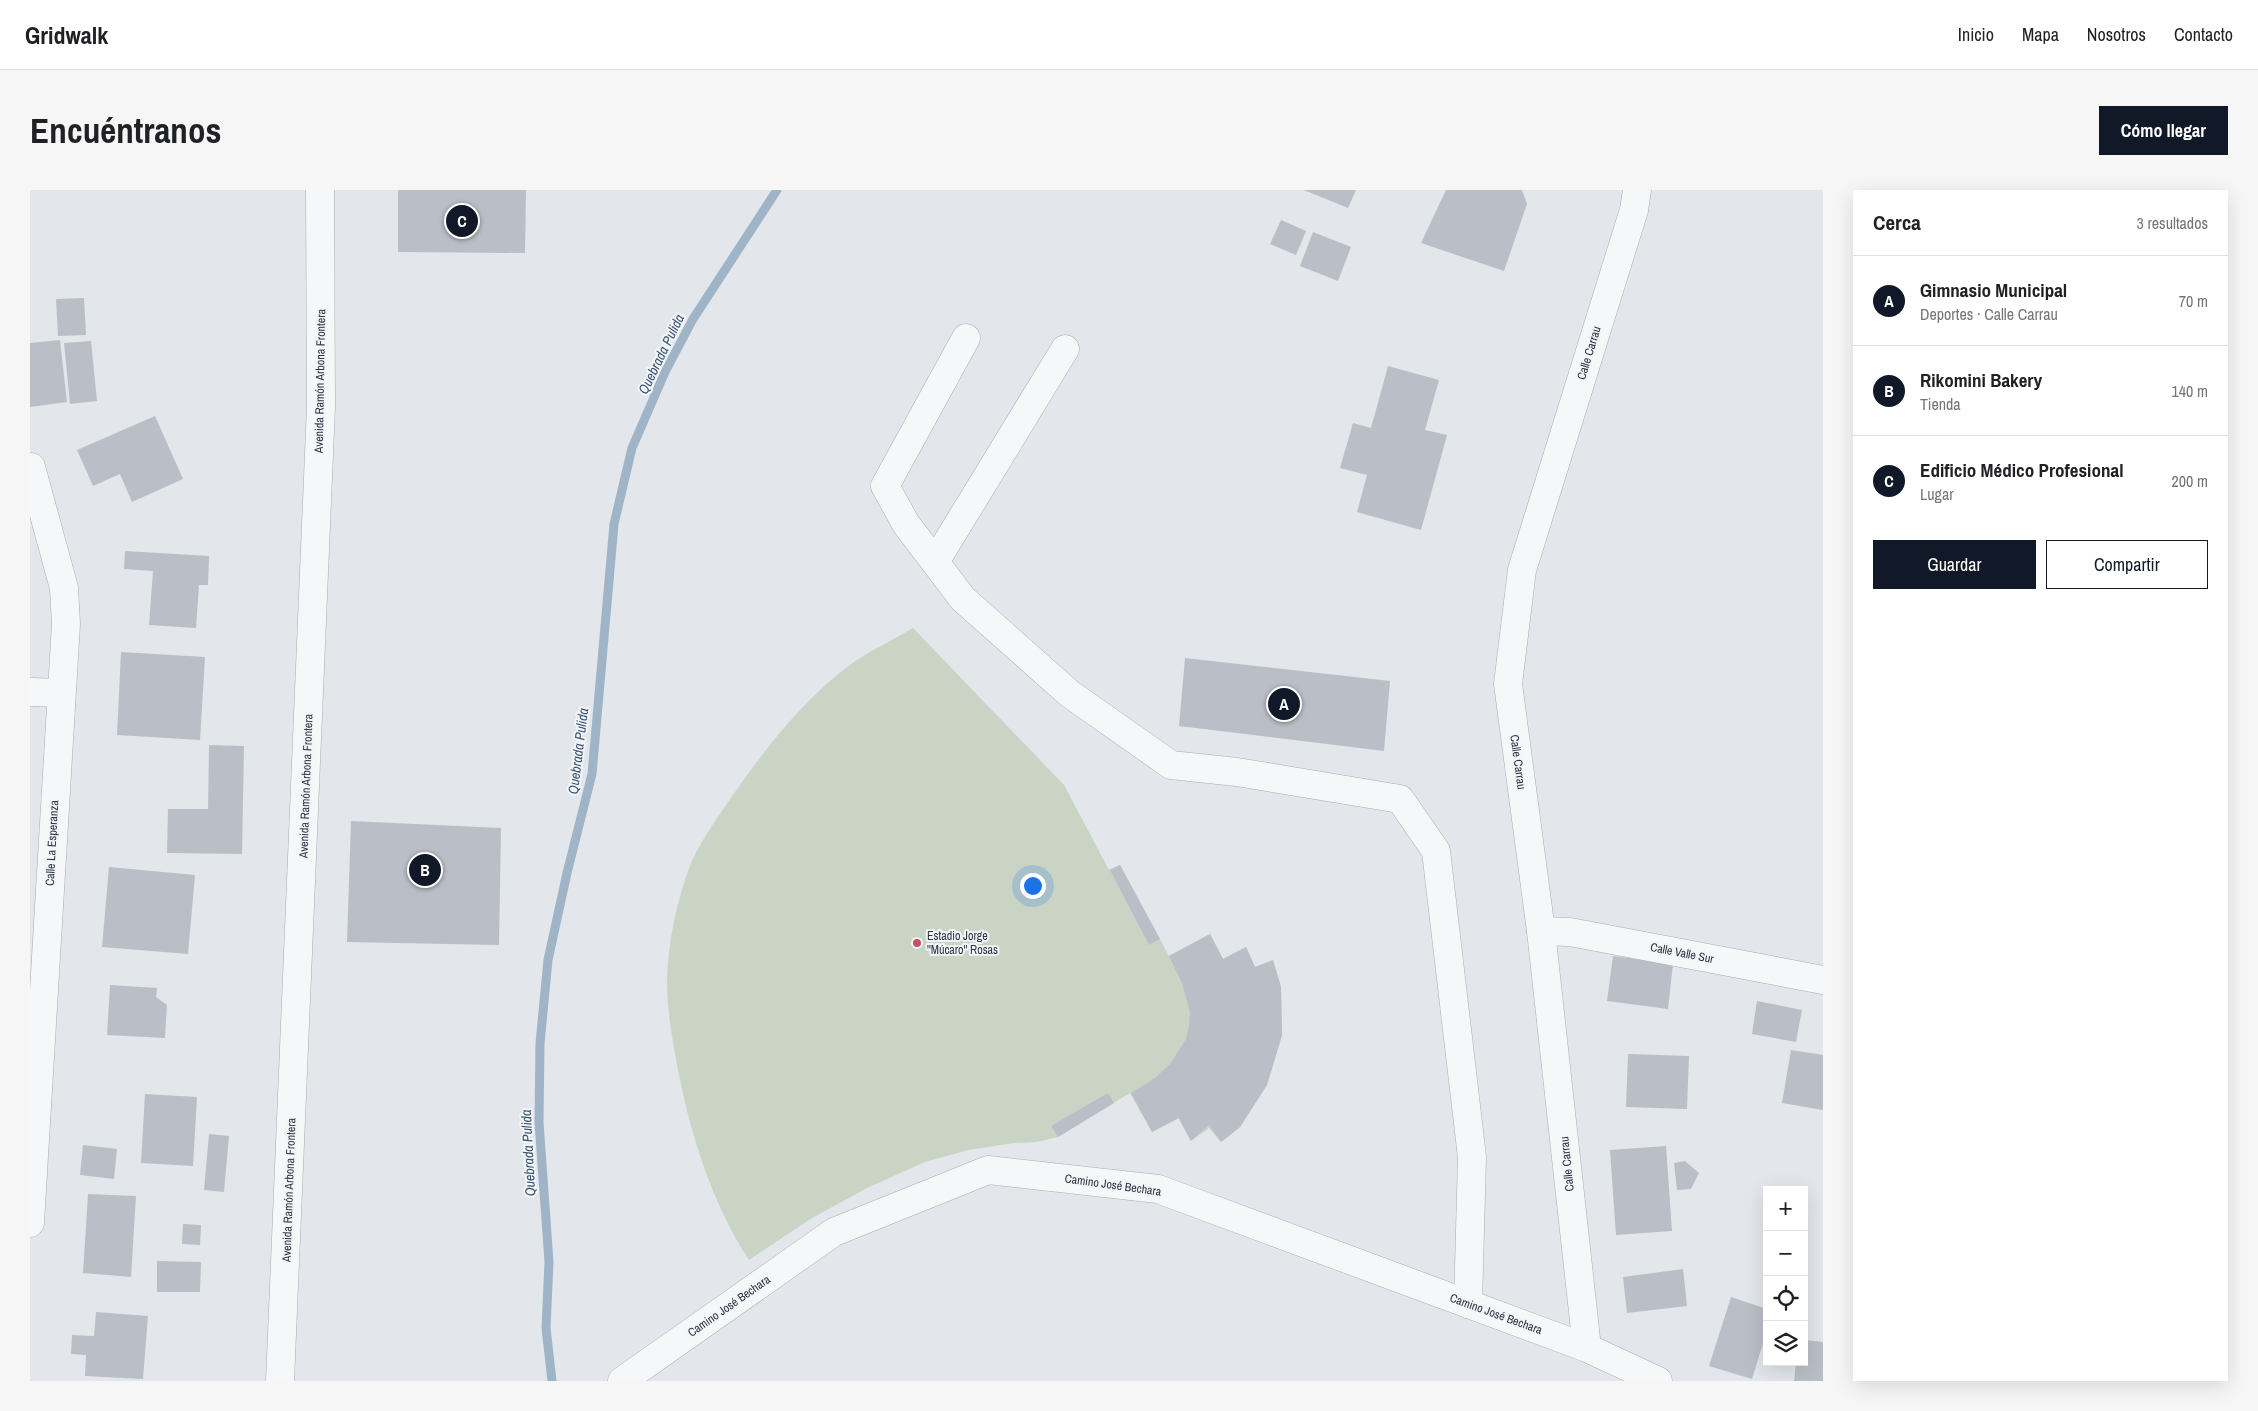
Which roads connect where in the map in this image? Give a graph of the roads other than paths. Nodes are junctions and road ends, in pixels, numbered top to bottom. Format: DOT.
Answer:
graph roads {
  1 [pos="320,190"];
  2 [pos="1638,190"];
  3 [pos="966,338"];
  4 [pos="1065,349"];
  5 [pos="31,467"];
  6 [pos="935,562"];
  7 [pos="30,692"];
  8 [pos="60,693"];
  9 [pos="1542,931"];
  10 [pos="1823,980"];
  11 [pos="32,1137"];
  12 [pos="30,1223"];
  13 [pos="1468,1304"];
  14 [pos="1586,1348"];
  15 [pos="280,1381"];
  16 [pos="622,1381"];
  17 [pos="1658,1381"];
  1 -- 15 [label="street, Avenida Ramón Arbona Frontera"];
  2 -- 9 [label="street, Calle Carrau"];
  3 -- 6 [label="street"];
  4 -- 6 [label="street"];
  5 -- 8 [label="street, Calle La Esperanza"];
  6 -- 13 [label="street"];
  7 -- 8 [label="street"];
  8 -- 11 [label="street, Calle La Esperanza"];
  9 -- 10 [label="street, Calle Valle Sur"];
  9 -- 14 [label="street, Calle Carrau"];
  11 -- 12 [label="street, Calle La Esperanza"];
  13 -- 14 [label="street, Camino José Bechara"];
  13 -- 16 [label="street, Camino José Bechara"];
  14 -- 17 [label="street, Camino José Bechara"];
}
